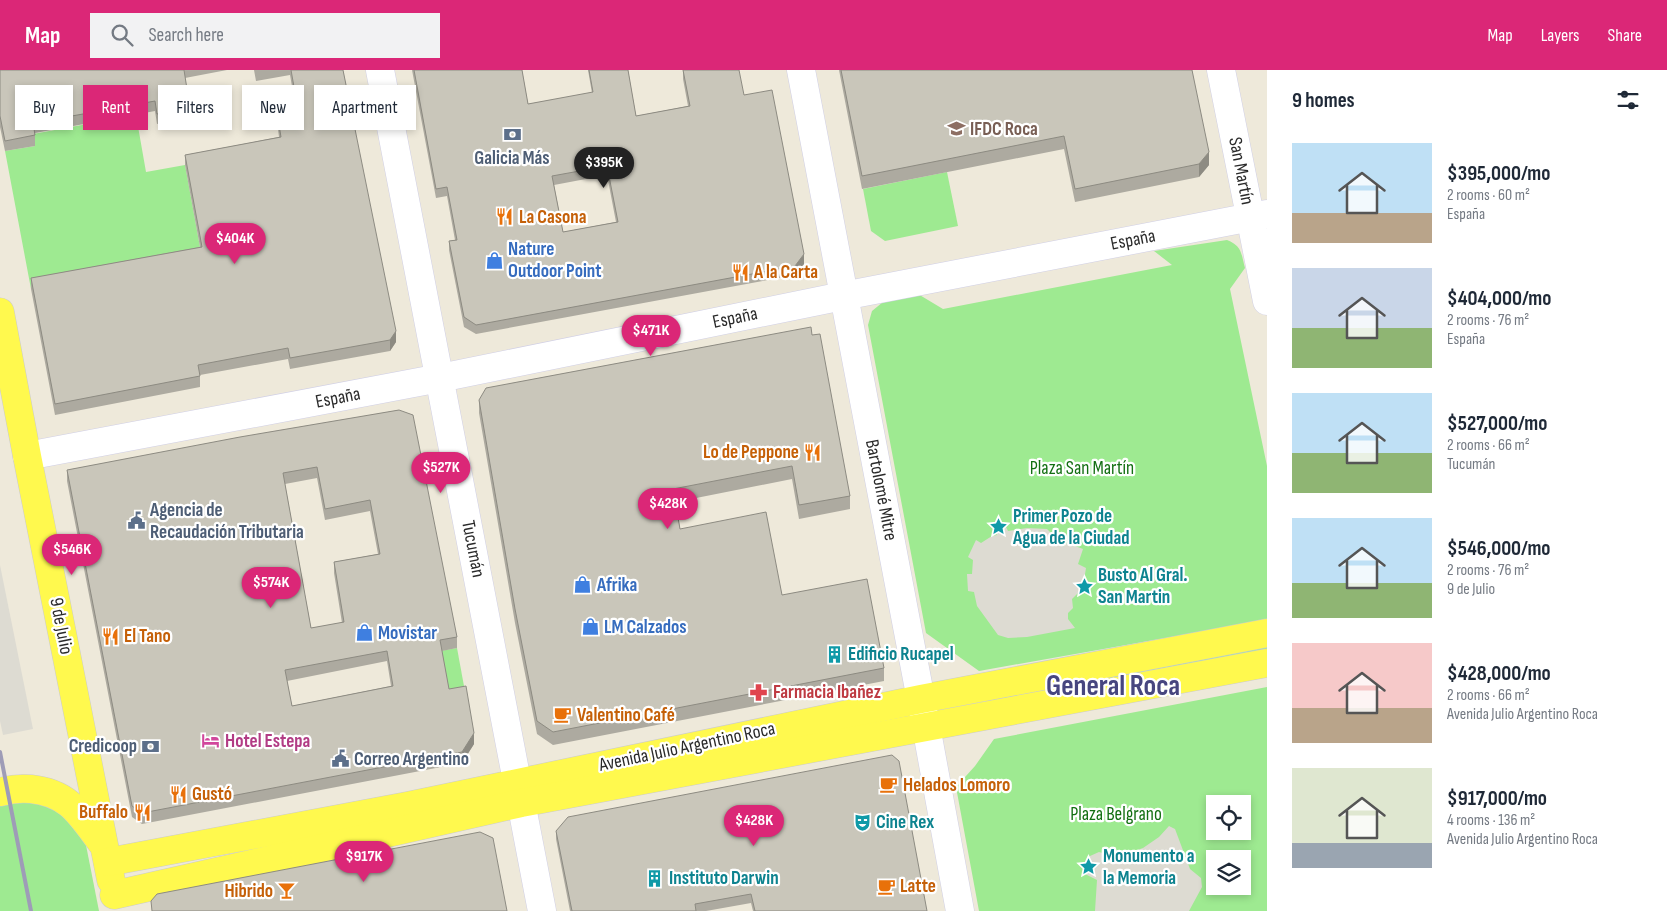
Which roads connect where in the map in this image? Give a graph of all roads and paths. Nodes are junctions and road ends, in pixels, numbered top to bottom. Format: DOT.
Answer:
graph roads {
  1 [pos="380,70"];
  2 [pos="801,70"];
  3 [pos="1221,70"];
  4 [pos="1259,216"];
  5 [pos="843,296"];
  6 [pos="1267,301"];
  7 [pos="0,312"];
  8 [pos="440,378"];
  9 [pos="27,456"];
  10 [pos="1267,633"];
  11 [pos="1267,663"];
  12 [pos="921,699"];
  13 [pos="926,726"];
  14 [pos="0,792"];
  15 [pos="520,792"];
  16 [pos="106,854"];
  17 [pos="115,903"];
  18 [pos="542,911"];
  19 [pos="960,911"];
  1 -- 8 [label="street, Tucumán"];
  2 -- 5 [label="street, Bartolomé Mitre"];
  3 -- 4 [label="street, San Martín"];
  4 -- 5 [label="street, España"];
  4 -- 6 [label="street, San Martín"];
  5 -- 8 [label="street, España"];
  5 -- 12 [label="street, Bartolomé Mitre"];
  7 -- 9 [label="main road, 9 de Julio"];
  8 -- 9 [label="street, España"];
  8 -- 15 [label="street, Tucumán"];
  9 -- 16 [label="main road, 9 de Julio"];
  10 -- 12 [label="main road, Avenida Julio Argentino Roca"];
  11 -- 13 [label="main road, Avenida Julio Argentino Roca"];
  12 -- 13 [label="street, Bartolomé Mitre"];
  12 -- 15 [label="main road, Avenida Julio Argentino Roca"];
  13 -- 15 [label="main road, Avenida Julio Argentino Roca"];
  13 -- 19 [label="street, Bartolomé Mitre"];
  14 -- 16 [label="main road"];
  15 -- 16 [label="main road, Avenida Julio Argentino Roca"];
  15 -- 17 [label="main road, Avenida Julio Argentino Roca"];
  15 -- 18 [label="street, Tucumán"];
  16 -- 17 [label="main road, 9 de Julio"];
}
